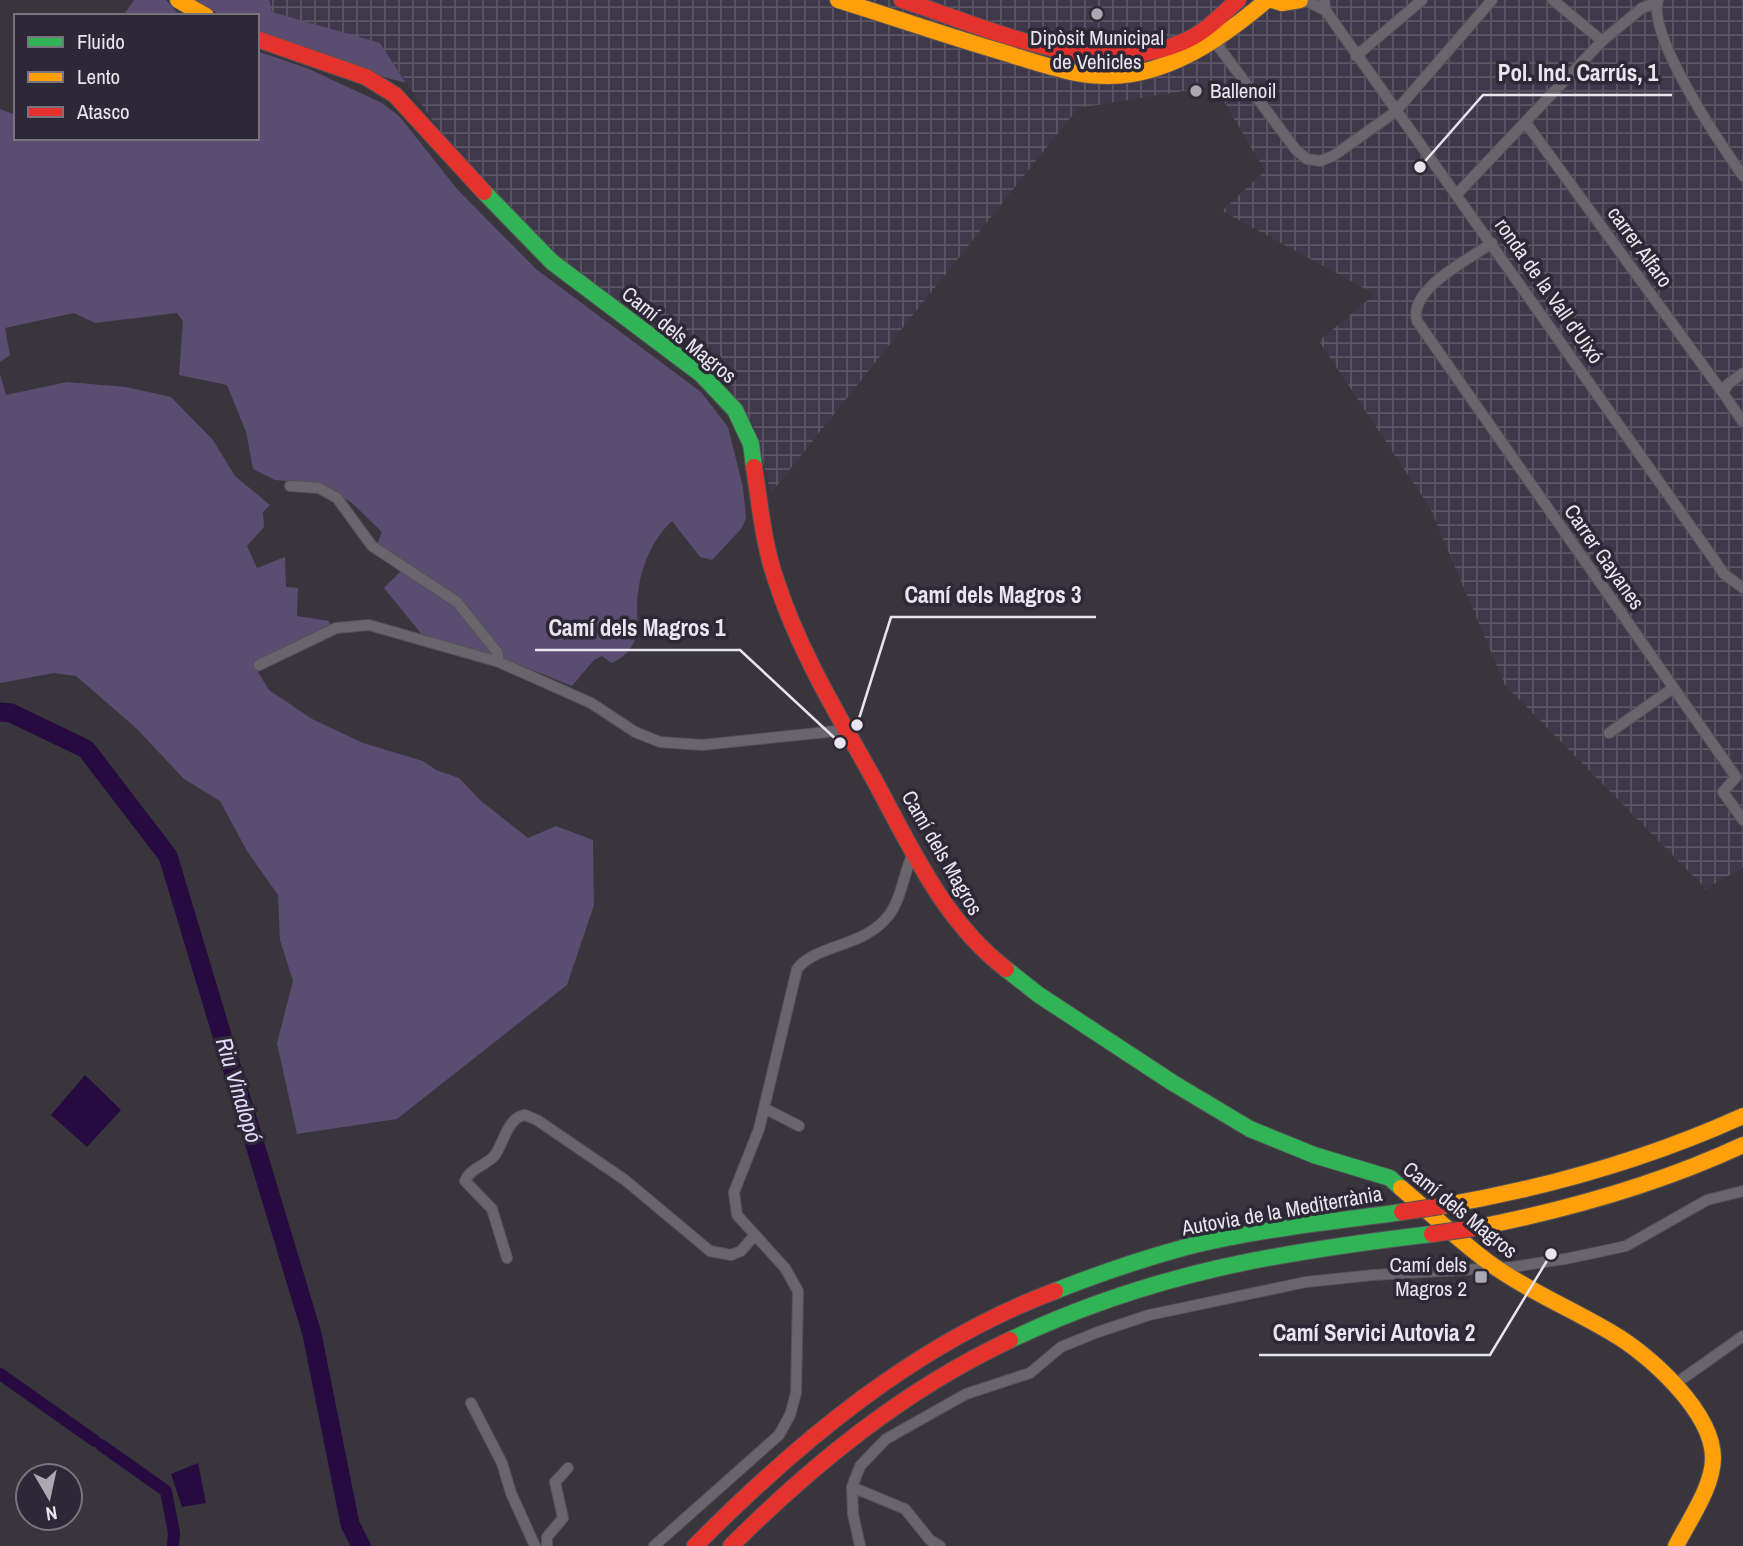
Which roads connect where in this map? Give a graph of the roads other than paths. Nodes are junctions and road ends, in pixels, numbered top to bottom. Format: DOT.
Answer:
graph roads {
  1 [pos="178,0"];
  2 [pos="838,0"];
  3 [pos="902,0"];
  4 [pos="1238,0"];
  5 [pos="1269,0"];
  6 [pos="1300,0"];
  7 [pos="1305,0"];
  8 [pos="1422,0"];
  9 [pos="1492,0"];
  10 [pos="1553,0"];
  11 [pos="1656,1"];
  12 [pos="1325,6"];
  13 [pos="202,14"];
  14 [pos="259,40"];
  15 [pos="1602,41"];
  16 [pos="1215,42"];
  17 [pos="1356,56"];
  18 [pos="1395,112"];
  19 [pos="1527,123"];
  20 [pos="1743,176"];
  21 [pos="1457,194"];
  22 [pos="1492,243"];
  23 [pos="1743,373"];
  24 [pos="1723,393"];
  25 [pos="1743,422"];
  26 [pos="290,486"];
  27 [pos="1743,588"];
  28 [pos="499,662"];
  29 [pos="259,665"];
  30 [pos="1673,688"];
  31 [pos="846,730"];
  32 [pos="1609,733"];
  33 [pos="1740,775"];
  34 [pos="1743,820"];
  35 [pos="915,849"];
  36 [pos="764,1108"];
  37 [pos="1743,1116"];
  38 [pos="799,1126"];
  39 [pos="1743,1145"];
  40 [pos="1743,1191"];
  41 [pos="754,1236"];
  42 [pos="507,1258"];
  43 [pos="1495,1267"];
  44 [pos="1743,1336"];
  45 [pos="1675,1384"];
  46 [pos="471,1403"];
  47 [pos="568,1468"];
  48 [pos="852,1486"];
  49 [pos="535,1546"];
  50 [pos="547,1546"];
  51 [pos="654,1546"];
  52 [pos="695,1546"];
  53 [pos="731,1546"];
  54 [pos="860,1546"];
  55 [pos="940,1546"];
  56 [pos="1676,1546"];
  1 -- 13 [label="main road"];
  2 -- 16 [label="main road"];
  3 -- 4 [label="main road"];
  5 -- 6 [label="main road"];
  5 -- 16 [label="main road"];
  7 -- 12 [label="street, ronda de la Vall d'Uixó"];
  8 -- 17 [label="street"];
  9 -- 18 [label="street"];
  10 -- 15 [label="street"];
  11 -- 15 [label="street"];
  11 -- 20 [label="street"];
  12 -- 17 [label="street, ronda de la Vall d'Uixó"];
  14 -- 31 [label="main road, Camí dels Magros"];
  15 -- 19 [label="street"];
  16 -- 18 [label="street"];
  17 -- 18 [label="street, ronda de la Vall d'Uixó"];
  18 -- 21 [label="street, ronda de la Vall d'Uixó"];
  19 -- 21 [label="street"];
  19 -- 24 [label="street, carrer Alfaro"];
  21 -- 22 [label="street, ronda de la Vall d'Uixó"];
  22 -- 27 [label="street, ronda de la Vall d'Uixó"];
  22 -- 30 [label="street, Carrer Gayanes"];
  23 -- 24 [label="street"];
  24 -- 25 [label="street, carrer Alfaro"];
  26 -- 28 [label="street"];
  28 -- 29 [label="street"];
  28 -- 31 [label="street"];
  30 -- 32 [label="street"];
  30 -- 33 [label="street, Carrer Gayanes"];
  31 -- 35 [label="main road, Camí dels Magros"];
  33 -- 34 [label="street, Carrer Gayanes"];
  35 -- 36 [label="street"];
  35 -- 43 [label="main road, Camí dels Magros"];
  36 -- 38 [label="street"];
  36 -- 41 [label="street"];
  37 -- 52 [label="main road, Autovia de la Mediterrània, bridge"];
  39 -- 53 [label="main road, Autovia de la Mediterrània, bridge"];
  40 -- 43 [label="street"];
  41 -- 42 [label="street"];
  41 -- 51 [label="street"];
  43 -- 45 [label="main road, Camí dels Magros"];
  43 -- 48 [label="street"];
  44 -- 45 [label="street"];
  45 -- 56 [label="main road, Camí dels Magros"];
  46 -- 49 [label="street"];
  47 -- 50 [label="street"];
  48 -- 54 [label="street"];
  48 -- 55 [label="street"];
}
